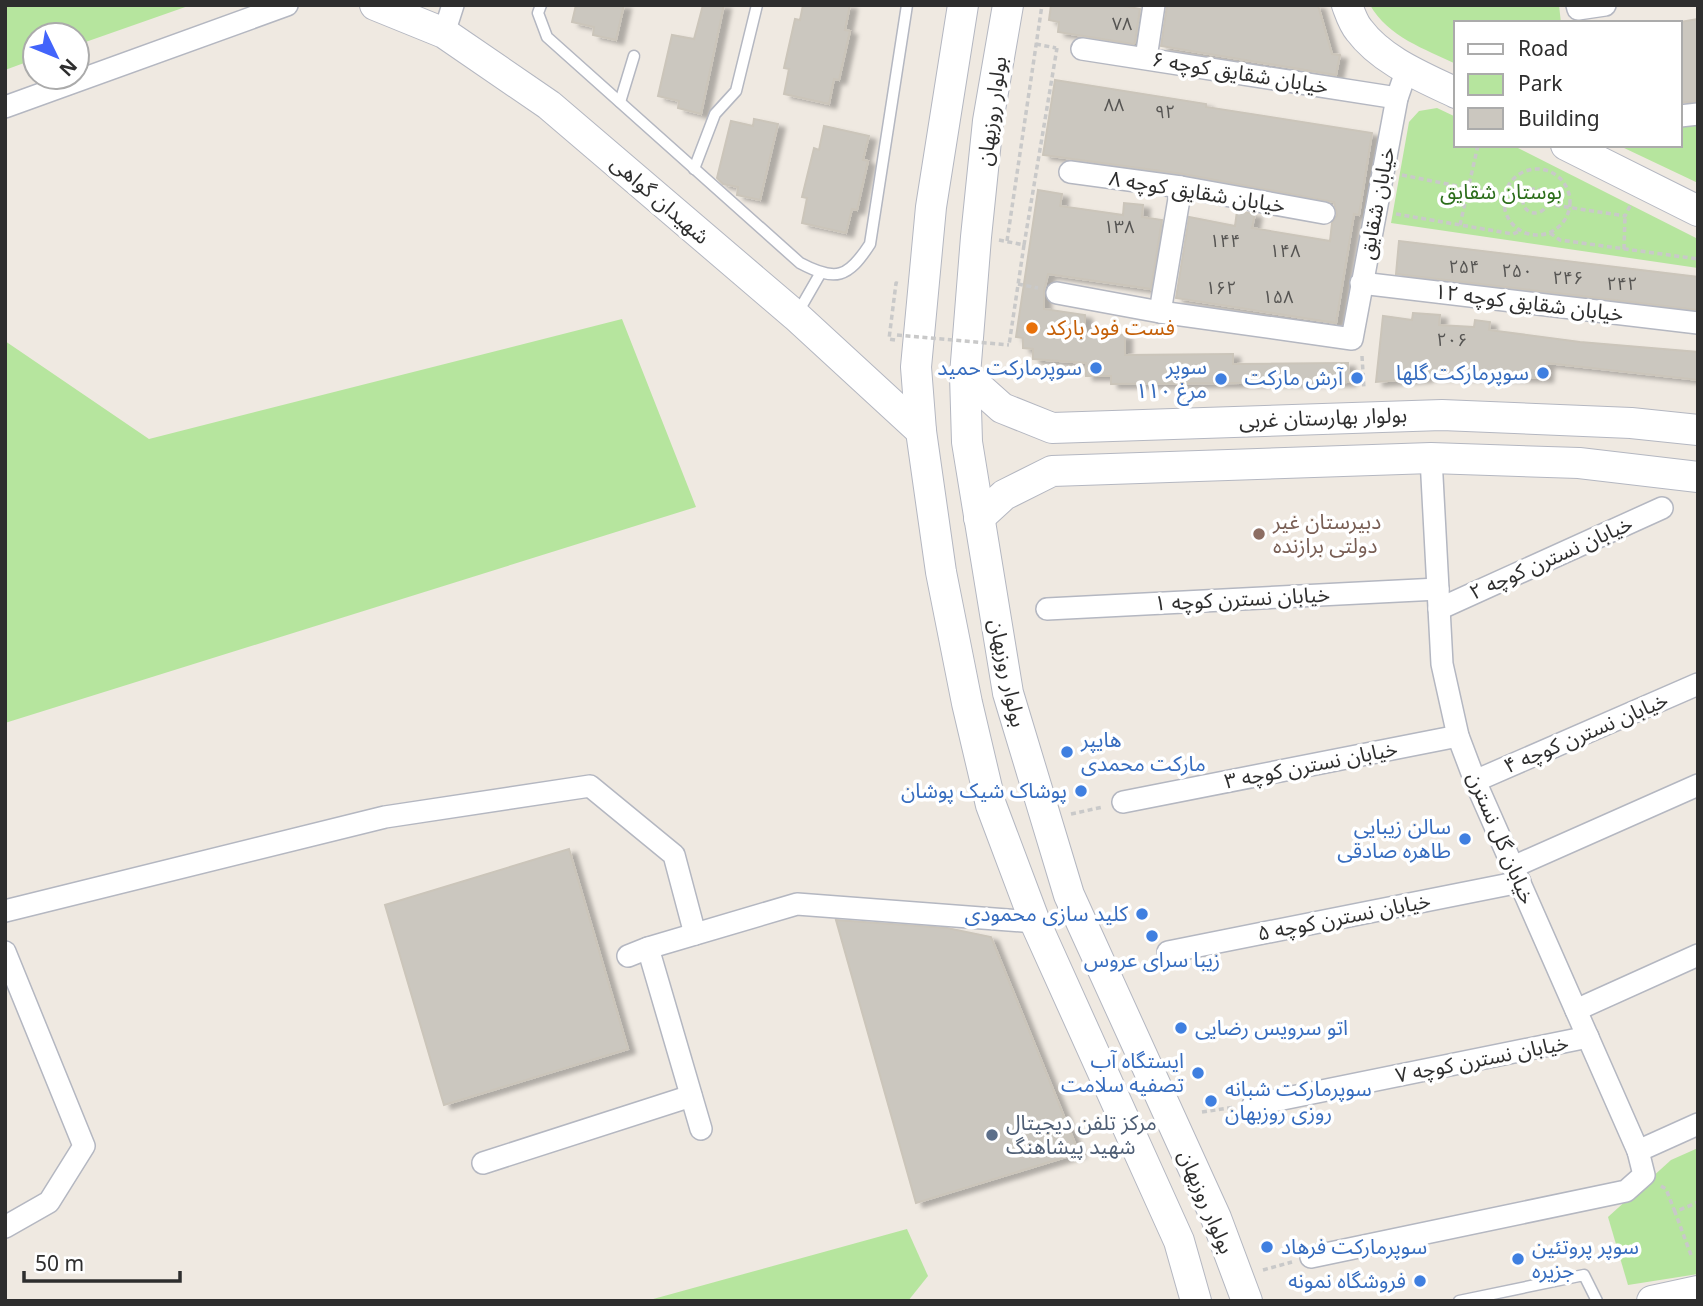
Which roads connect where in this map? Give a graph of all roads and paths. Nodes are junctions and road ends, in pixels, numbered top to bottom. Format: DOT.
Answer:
graph roads {
  1 [pos="286,5"];
  2 [pos="375,5"];
  3 [pos="541,5"];
  4 [pos="757,5"];
  5 [pos="963,5"];
  6 [pos="1008,5"];
  7 [pos="1042,5"];
  8 [pos="1154,5"];
  9 [pos="1347,5"];
  10 [pos="1605,5"];
  11 [pos="905,6"];
  12 [pos="1577,7"];
  13 [pos="448,19"];
  14 [pos="1035,44"];
  15 [pos="1056,48"];
  16 [pos="1082,49"];
  17 [pos="634,56"];
  18 [pos="1146,58"];
  19 [pos="1407,69"];
  20 [pos="1454,92"];
  21 [pos="1397,98"];
  22 [pos="620,102"];
  23 [pos="5,107"];
  24 [pos="945,117"];
  25 [pos="988,121"];
  26 [pos="1477,147"];
  27 [pos="1570,147"];
  28 [pos="694,169"];
  29 [pos="1383,171"];
  30 [pos="1070,172"];
  31 [pos="1642,183"];
  32 [pos="1181,187"];
  33 [pos="1467,188"];
  34 [pos="1505,195"];
  35 [pos="1523,199"];
  36 [pos="1547,204"];
  37 [pos="1570,207"];
  38 [pos="1376,210"];
  39 [pos="1698,211"];
  40 [pos="1324,213"];
  41 [pos="1625,216"];
  42 [pos="1460,226"];
  43 [pos="1520,231"];
  44 [pos="1550,233"];
  45 [pos="1024,245"];
  46 [pos="1624,249"];
  47 [pos="1698,259"];
  48 [pos="820,274"];
  49 [pos="1361,283"];
  50 [pos="1057,293"];
  51 [pos="1160,312"];
  52 [pos="796,316"];
  53 [pos="1698,323"];
  54 [pos="897,335"];
  55 [pos="1352,339"];
  56 [pos="965,375"];
  57 [pos="1364,389"];
  58 [pos="1052,428"];
  59 [pos="1698,430"];
  60 [pos="921,431"];
  61 [pos="1431,458"];
  62 [pos="1052,471"];
  63 [pos="1698,477"];
  64 [pos="1662,508"];
  65 [pos="979,519"];
  66 [pos="1438,599"];
  67 [pos="1047,609"];
  68 [pos="1698,684"];
  69 [pos="1458,736"];
  70 [pos="1475,781"];
  71 [pos="1698,785"];
  72 [pos="1123,802"];
  73 [pos="1071,814"];
  74 [pos="1516,874"];
  75 [pos="5,911"];
  76 [pos="1035,922"];
  77 [pos="695,934"];
  78 [pos="5,952"];
  79 [pos="1168,952"];
  80 [pos="1698,956"];
  81 [pos="1576,1010"];
  82 [pos="1588,1037"];
  83 [pos="691,1096"];
  84 [pos="1253,1105"];
  85 [pos="1202,1112"];
  86 [pos="1698,1125"];
  87 [pos="701,1129"];
  88 [pos="1638,1151"];
  89 [pos="482,1163"];
  90 [pos="1644,1175"];
  91 [pos="1698,1202"];
  92 [pos="1675,1212"];
  93 [pos="5,1227"];
  94 [pos="1690,1255"];
  95 [pos="1311,1257"];
  96 [pos="1263,1270"];
  97 [pos="1196,1301"];
  98 [pos="1247,1301"];
  99 [pos="1459,1301"];
  100 [pos="1597,1301"];
  1 -- 23 [label="street"];
  2 -- 13 [label="main road, شهیدان گواهی"];
  3 -- 22 [label="lane"];
  4 -- 28 [label="lane"];
  5 -- 24 [label="main road, بولوار روزبهان"];
  6 -- 25 [label="main road, بولوار روزبهان"];
  7 -- 14 [label="path"];
  8 -- 18 [label="street"];
  9 -- 19 [label="main road"];
  10 -- 12 [label="street"];
  11 -- 48 [label="lane"];
  13 -- 52 [label="main road, شهیدان گواهی"];
  14 -- 15 [label="path"];
  14 -- 45 [label="path"];
  15 -- 16 [label="path"];
  15 -- 45 [label="path"];
  16 -- 18 [label="street, خیابان شقایق کوچه ۶"];
  17 -- 22 [label="lane"];
  18 -- 21 [label="street, خیابان شقایق کوچه ۶"];
  19 -- 20 [label="main road"];
  19 -- 21 [label="street, خیابان شقایق"];
  21 -- 29 [label="street, خیابان شقایق"];
  22 -- 28 [label="lane"];
  24 -- 25 [label="main road"];
  24 -- 60 [label="main road, بولوار روزبهان"];
  25 -- 56 [label="main road, بولوار روزبهان"];
  26 -- 33 [label="path"];
  27 -- 31 [label="main road"];
  28 -- 48 [label="lane"];
  29 -- 33 [label="path"];
  29 -- 38 [label="street, خیابان شقایق"];
  30 -- 32 [label="street, خیابان شقایق کوچه ۸"];
  31 -- 39 [label="main road"];
  31 -- 41 [label="path"];
  32 -- 40 [label="street, خیابان شقایق کوچه ۸"];
  32 -- 51 [label="street"];
  33 -- 34 [label="path"];
  33 -- 42 [label="path"];
  34 -- 35 [label="path"];
  34 -- 37 [label="path"];
  34 -- 43 [label="path"];
  35 -- 36 [label="path"];
  35 -- 36 [label="path"];
  36 -- 37 [label="path"];
  37 -- 41 [label="path"];
  37 -- 44 [label="path"];
  38 -- 42 [label="path"];
  38 -- 49 [label="street, خیابان شقایق"];
  41 -- 46 [label="path"];
  42 -- 43 [label="path"];
  43 -- 44 [label="path"];
  44 -- 46 [label="path"];
  45 -- 54 [label="path, bridge"];
  46 -- 47 [label="path"];
  48 -- 52 [label="lane"];
  49 -- 53 [label="street, خیابان شقایق کوچه ۱۲"];
  49 -- 55 [label="street, خیابان شقایق"];
  50 -- 51 [label="street"];
  51 -- 55 [label="street"];
  52 -- 60 [label="main road, شهیدان گواهی"];
  55 -- 57 [label="path"];
  56 -- 58 [label="main road, بولوار بهارستان غربی"];
  56 -- 65 [label="main road, بولوار روزبهان"];
  58 -- 59 [label="main road, بولوار بهارستان غربی"];
  58 -- 62 [label="main road"];
  60 -- 76 [label="main road, بولوار روزبهان"];
  61 -- 62 [label="main road, بولوار بهارستان غربی"];
  61 -- 63 [label="main road, بولوار بهارستان غربی"];
  61 -- 66 [label="street, خیابان گل نسترن"];
  62 -- 65 [label="main road, بولوار بهارستان غربی"];
  64 -- 66 [label="street, خیابان نسترن کوچه ۲"];
  65 -- 98 [label="main road, بولوار روزبهان"];
  66 -- 67 [label="street, خیابان نسترن کوچه ۱"];
  66 -- 69 [label="street, خیابان گل نسترن"];
  68 -- 70 [label="street, خیابان نسترن کوچه ۴"];
  69 -- 70 [label="street, خیابان گل نسترن"];
  69 -- 72 [label="street, خیابان نسترن کوچه ۳"];
  70 -- 74 [label="street, خیابان گل نسترن"];
  71 -- 74 [label="street, خیابان نسترن کوچه ۵"];
  72 -- 73 [label="path"];
  74 -- 79 [label="street, خیابان نسترن کوچه ۵"];
  74 -- 81 [label="street, خیابان گل نسترن"];
  75 -- 77 [label="street"];
  76 -- 77 [label="street"];
  76 -- 97 [label="main road, بولوار روزبهان"];
  77 -- 83 [label="street"];
  78 -- 93 [label="street"];
  80 -- 81 [label="street"];
  81 -- 82 [label="street, خیابان گل نسترن"];
  82 -- 84 [label="street, خیابان نسترن کوچه ۷"];
  82 -- 88 [label="street, خیابان گل نسترن"];
  83 -- 87 [label="street"];
  83 -- 89 [label="street"];
  84 -- 85 [label="path"];
  86 -- 88 [label="street"];
  88 -- 90 [label="street, خیابان گل نسترن"];
  90 -- 92 [label="path"];
  90 -- 95 [label="street"];
  91 -- 92 [label="path"];
  92 -- 94 [label="path"];
  95 -- 96 [label="path"];
  99 -- 100 [label="lane"];
}
